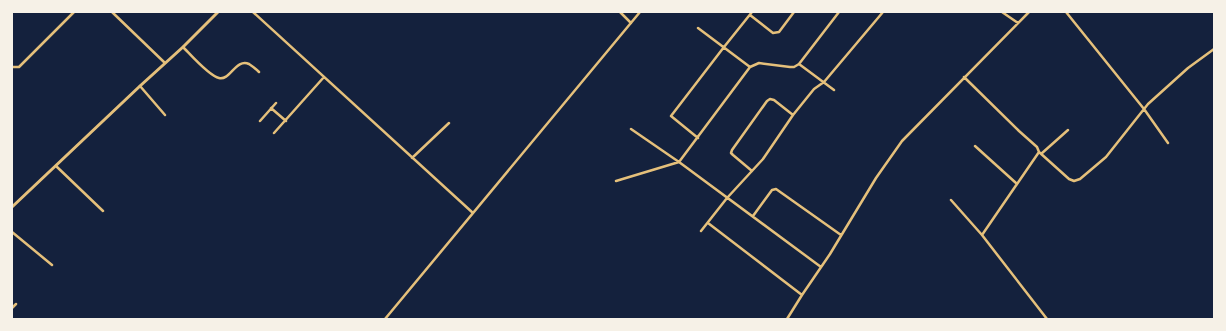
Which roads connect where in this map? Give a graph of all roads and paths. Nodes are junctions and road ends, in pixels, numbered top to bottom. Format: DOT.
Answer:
graph roads {
  1 [pos="74,12"];
  2 [pos="112,12"];
  3 [pos="218,12"];
  4 [pos="253,12"];
  5 [pos="620,12"];
  6 [pos="640,12"];
  7 [pos="794,12"];
  8 [pos="839,12"];
  9 [pos="883,12"];
  10 [pos="1002,12"];
  11 [pos="1029,12"];
  12 [pos="1066,12"];
  13 [pos="751,13"];
  14 [pos="631,23"];
  15 [pos="1018,23"];
  16 [pos="698,28"];
  17 [pos="183,47"];
  18 [pos="724,47"];
  19 [pos="1214,49"];
  20 [pos="165,63"];
  21 [pos="799,64"];
  22 [pos="12,66"];
  23 [pos="750,67"];
  24 [pos="259,72"];
  25 [pos="324,77"];
  26 [pos="964,77"];
  27 [pos="824,82"];
  28 [pos="140,86"];
  29 [pos="834,90"];
  30 [pos="276,103"];
  31 [pos="272,108"];
  32 [pos="1144,109"];
  33 [pos="165,115"];
  34 [pos="793,115"];
  35 [pos="260,121"];
  36 [pos="286,121"];
  37 [pos="449,123"];
  38 [pos="631,129"];
  39 [pos="1068,130"];
  40 [pos="274,133"];
  41 [pos="698,138"];
  42 [pos="1168,143"];
  43 [pos="976,146"];
  44 [pos="1040,153"];
  45 [pos="412,158"];
  46 [pos="679,162"];
  47 [pos="56,166"];
  48 [pos="752,171"];
  49 [pos="616,181"];
  50 [pos="1016,184"];
  51 [pos="727,198"];
  52 [pos="951,200"];
  53 [pos="12,207"];
  54 [pos="103,211"];
  55 [pos="473,213"];
  56 [pos="753,216"];
  57 [pos="708,223"];
  58 [pos="701,231"];
  59 [pos="12,232"];
  60 [pos="842,235"];
  61 [pos="982,235"];
  62 [pos="52,265"];
  63 [pos="821,267"];
  64 [pos="802,295"];
  65 [pos="16,304"];
  66 [pos="12,308"];
  67 [pos="385,319"];
  68 [pos="787,319"];
  69 [pos="1047,319"];
  1 -- 22 [label="street"];
  2 -- 20 [label="street"];
  3 -- 17 [label="street"];
  4 -- 25 [label="street"];
  5 -- 14 [label="street"];
  6 -- 14 [label="street"];
  7 -- 13 [label="street"];
  8 -- 21 [label="street"];
  9 -- 27 [label="street"];
  10 -- 15 [label="street"];
  11 -- 15 [label="street"];
  12 -- 32 [label="street"];
  13 -- 18 [label="street"];
  14 -- 55 [label="street"];
  15 -- 26 [label="street"];
  16 -- 18 [label="street"];
  17 -- 20 [label="street"];
  17 -- 24 [label="street"];
  18 -- 23 [label="street"];
  18 -- 41 [label="street"];
  19 -- 32 [label="street"];
  20 -- 28 [label="street"];
  21 -- 23 [label="street"];
  21 -- 27 [label="street"];
  23 -- 41 [label="street"];
  25 -- 36 [label="street"];
  25 -- 45 [label="street"];
  26 -- 44 [label="street"];
  26 -- 60 [label="street"];
  27 -- 29 [label="street"];
  27 -- 34 [label="street"];
  28 -- 33 [label="street"];
  28 -- 47 [label="street"];
  30 -- 31 [label="street"];
  31 -- 35 [label="street"];
  31 -- 36 [label="street"];
  32 -- 42 [label="street"];
  32 -- 44 [label="street"];
  34 -- 48 [label="street"];
  34 -- 48 [label="street"];
  36 -- 40 [label="street"];
  37 -- 45 [label="street"];
  38 -- 46 [label="street"];
  39 -- 44 [label="street"];
  41 -- 46 [label="street"];
  43 -- 50 [label="street"];
  44 -- 50 [label="street"];
  45 -- 55 [label="street"];
  46 -- 49 [label="street"];
  46 -- 51 [label="street"];
  47 -- 53 [label="street"];
  47 -- 54 [label="street"];
  48 -- 51 [label="street"];
  50 -- 61 [label="street"];
  51 -- 56 [label="street"];
  51 -- 57 [label="street"];
  52 -- 61 [label="street"];
  55 -- 67 [label="street"];
  56 -- 60 [label="street"];
  56 -- 63 [label="street"];
  57 -- 58 [label="street"];
  57 -- 64 [label="street"];
  59 -- 62 [label="street"];
  60 -- 63 [label="street"];
  61 -- 69 [label="street"];
  63 -- 64 [label="street"];
  64 -- 68 [label="street"];
  65 -- 66 [label="street"];
}
